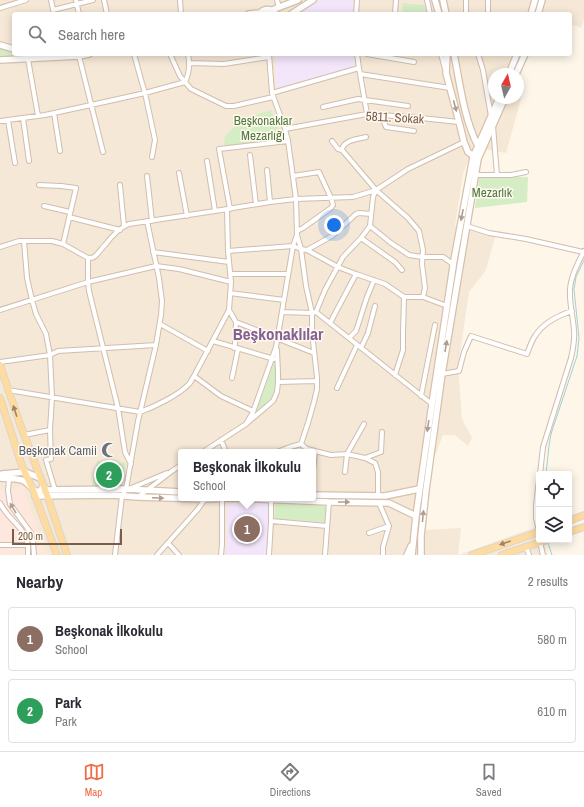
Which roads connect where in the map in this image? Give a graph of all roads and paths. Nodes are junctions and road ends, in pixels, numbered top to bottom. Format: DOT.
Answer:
graph roads {
  1 [pos="26,0"];
  2 [pos="51,0"];
  3 [pos="93,0"];
  4 [pos="104,0"];
  5 [pos="180,0"];
  6 [pos="277,0"];
  7 [pos="298,0"];
  8 [pos="313,0"];
  9 [pos="357,0"];
  10 [pos="396,0"];
  11 [pos="427,0"];
  12 [pos="436,0"];
  13 [pos="443,0"];
  14 [pos="466,0"];
  15 [pos="488,0"];
  16 [pos="535,0"];
  17 [pos="542,0"];
  18 [pos="76,2"];
  19 [pos="0,8"];
  20 [pos="279,8"];
  21 [pos="78,12"];
  22 [pos="107,12"];
  23 [pos="181,12"];
  24 [pos="262,12"];
  25 [pos="274,12"];
  26 [pos="294,12"];
  27 [pos="356,12"];
  28 [pos="395,12"];
  29 [pos="430,12"];
  30 [pos="439,12"];
  31 [pos="446,12"];
  32 [pos="466,12"];
  33 [pos="488,12"];
  34 [pos="532,12"];
  35 [pos="539,12"];
  36 [pos="0,44"];
  37 [pos="12,48"];
  38 [pos="79,56"];
  39 [pos="135,56"];
  40 [pos="171,56"];
  41 [pos="188,56"];
  42 [pos="264,56"];
  43 [pos="269,56"];
  44 [pos="357,56"];
  45 [pos="378,56"];
  46 [pos="442,56"];
  47 [pos="447,56"];
  48 [pos="454,56"];
  49 [pos="479,56"];
  50 [pos="516,56"];
  51 [pos="524,56"];
  52 [pos="28,59"];
  53 [pos="0,60"];
  54 [pos="414,62"];
  55 [pos="190,63"];
  56 [pos="359,68"];
  57 [pos="511,68"];
  58 [pos="519,68"];
  59 [pos="446,73"];
  60 [pos="360,74"];
  61 [pos="185,82"];
  62 [pos="450,88"];
  63 [pos="146,93"];
  64 [pos="273,95"];
  65 [pos="364,100"];
  66 [pos="496,104"];
  67 [pos="502,104"];
  68 [pos="91,105"];
  69 [pos="408,106"];
  70 [pos="323,107"];
  71 [pos="54,113"];
  72 [pos="367,114"];
  73 [pos="381,115"];
  74 [pos="38,116"];
  75 [pos="491,117"];
  76 [pos="23,118"];
  77 [pos="8,120"];
  78 [pos="0,121"];
  79 [pos="459,122"];
  80 [pos="493,125"];
  81 [pos="285,129"];
  82 [pos="414,131"];
  83 [pos="366,137"];
  84 [pos="288,141"];
  85 [pos="332,141"];
  86 [pos="464,142"];
  87 [pos="478,145"];
  88 [pos="342,150"];
  89 [pos="60,151"];
  90 [pos="103,152"];
  91 [pos="481,152"];
  92 [pos="250,155"];
  93 [pos="152,157"];
  94 [pos="475,158"];
  95 [pos="29,161"];
  96 [pos="207,162"];
  97 [pos="15,163"];
  98 [pos="267,170"];
  99 [pos="526,172"];
  100 [pos="179,174"];
  101 [pos="475,175"];
  102 [pos="497,175"];
  103 [pos="147,176"];
  104 [pos="293,176"];
  105 [pos="39,185"];
  106 [pos="120,185"];
  107 [pos="376,190"];
  108 [pos="331,198"];
  109 [pos="296,199"];
  110 [pos="270,202"];
  111 [pos="256,204"];
  112 [pos="44,206"];
  113 [pos="228,209"];
  114 [pos="215,211"];
  115 [pos="70,212"];
  116 [pos="371,214"];
  117 [pos="187,216"];
  118 [pos="69,217"];
  119 [pos="152,221"];
  120 [pos="147,222"];
  121 [pos="124,226"];
  122 [pos="370,226"];
  123 [pos="467,226"];
  124 [pos="120,230"];
  125 [pos="297,233"];
  126 [pos="361,238"];
  127 [pos="24,241"];
  128 [pos="63,244"];
  129 [pos="293,246"];
  130 [pos="0,247"];
  131 [pos="301,249"];
  132 [pos="307,250"];
  133 [pos="228,251"];
  134 [pos="153,252"];
  135 [pos="584,252"];
  136 [pos="422,257"];
  137 [pos="88,258"];
  138 [pos="229,262"];
  139 [pos="453,264"];
  140 [pos="156,266"];
  141 [pos="338,266"];
  142 [pos="402,270"];
  143 [pos="230,274"];
  144 [pos="288,274"];
  145 [pos="356,274"];
  146 [pos="374,280"];
  147 [pos="88,282"];
  148 [pos="231,282"];
  149 [pos="230,292"];
  150 [pos="404,297"];
  151 [pos="423,297"];
  152 [pos="32,300"];
  153 [pos="284,300"];
  154 [pos="375,306"];
  155 [pos="447,306"];
  156 [pos="0,310"];
  157 [pos="229,310"];
  158 [pos="572,311"];
  159 [pos="282,312"];
  160 [pos="314,312"];
  161 [pos="236,322"];
  162 [pos="330,323"];
  163 [pos="160,324"];
  164 [pos="435,325"];
  165 [pos="349,338"];
  166 [pos="278,339"];
  167 [pos="213,341"];
  168 [pos="156,345"];
  169 [pos="357,345"];
  170 [pos="276,347"];
  171 [pos="104,348"];
  172 [pos="236,348"];
  173 [pos="361,348"];
  174 [pos="208,351"];
  175 [pos="314,353"];
  176 [pos="50,355"];
  177 [pos="272,358"];
  178 [pos="278,360"];
  179 [pos="0,363"];
  180 [pos="442,374"];
  181 [pos="395,375"];
  182 [pos="194,376"];
  183 [pos="232,378"];
  184 [pos="317,381"];
  185 [pos="278,382"];
  186 [pos="337,388"];
  187 [pos="8,390"];
  188 [pos="421,396"];
  189 [pos="52,397"];
  190 [pos="0,398"];
  191 [pos="432,404"];
  192 [pos="118,408"];
  193 [pos="253,411"];
  194 [pos="140,412"];
  195 [pos="246,424"];
  196 [pos="364,424"];
  197 [pos="50,430"];
  198 [pos="382,432"];
  199 [pos="24,435"];
  200 [pos="221,440"];
  201 [pos="301,444"];
  202 [pos="208,449"];
  203 [pos="225,449"];
  204 [pos="285,449"];
  205 [pos="307,449"];
  206 [pos="316,451"];
  207 [pos="347,454"];
  208 [pos="365,458"];
  209 [pos="131,464"];
  210 [pos="22,466"];
  211 [pos="178,467"];
  212 [pos="172,471"];
  213 [pos="540,471"];
  214 [pos="18,472"];
  215 [pos="25,472"];
  216 [pos="345,472"];
  217 [pos="0,477"];
  218 [pos="40,478"];
  219 [pos="8,479"];
  220 [pos="420,489"];
  221 [pos="55,490"];
  222 [pos="126,490"];
  223 [pos="146,490"];
  224 [pos="45,491"];
  225 [pos="178,492"];
  226 [pos="34,493"];
  227 [pos="316,495"];
  228 [pos="122,496"];
  229 [pos="378,496"];
  230 [pos="138,497"];
  231 [pos="178,498"];
  232 [pos="204,501"];
  233 [pos="223,501"];
  234 [pos="271,501"];
  235 [pos="300,501"];
  236 [pos="329,502"];
  237 [pos="0,503"];
  238 [pos="379,503"];
  239 [pos="584,515"];
  240 [pos="416,516"];
  241 [pos="572,520"];
  242 [pos="271,521"];
  243 [pos="327,526"];
  244 [pos="389,526"];
  245 [pos="584,527"];
  246 [pos="572,531"];
  247 [pos="369,533"];
  248 [pos="536,533"];
  249 [pos="413,540"];
  250 [pos="168,543"];
  251 [pos="537,543"];
  252 [pos="543,543"];
  253 [pos="0,545"];
  254 [pos="28,545"];
  255 [pos="420,545"];
  256 [pos="526,547"];
  257 [pos="28,555"];
  258 [pos="34,555"];
  259 [pos="57,555"];
  260 [pos="68,555"];
  261 [pos="115,555"];
  262 [pos="157,555"];
  263 [pos="179,555"];
  264 [pos="221,555"];
  265 [pos="269,555"];
  266 [pos="325,555"];
  267 [pos="383,555"];
  268 [pos="407,555"];
  269 [pos="412,555"];
  270 [pos="421,555"];
  271 [pos="424,555"];
  272 [pos="472,555"];
  273 [pos="502,555"];
  274 [pos="529,555"];
  275 [pos="543,555"];
  1 -- 19 [label="street"];
  2 -- 18 [label="street"];
  3 -- 18 [label="street"];
  4 -- 22 [label="street"];
  5 -- 23 [label="street"];
  6 -- 20 [label="street"];
  7 -- 20 [label="main road"];
  8 -- 26 [label="main road"];
  9 -- 27 [label="street"];
  10 -- 28 [label="street"];
  11 -- 29 [label="street"];
  12 -- 30 [label="main road"];
  13 -- 31 [label="main road"];
  14 -- 32 [label="street"];
  15 -- 33 [label="street"];
  16 -- 34 [label="main road"];
  17 -- 35 [label="main road"];
  18 -- 21 [label="street"];
  20 -- 25 [label="main road"];
  24 -- 25 [label="main road"];
  36 -- 37 [label="main road"];
  38 -- 52 [label="main road"];
  38 -- 68 [label="street"];
  39 -- 63 [label="street"];
  40 -- 61 [label="street"];
  41 -- 55 [label="street"];
  42 -- 55 [label="street"];
  43 -- 64 [label="street"];
  44 -- 56 [label="street"];
  45 -- 54 [label="street"];
  46 -- 59 [label="street"];
  47 -- 59 [label="main road"];
  48 -- 87 [label="main road"];
  49 -- 75 [label="street"];
  50 -- 57 [label="main road"];
  51 -- 58 [label="main road"];
  52 -- 53 [label="main road"];
  52 -- 74 [label="street"];
  55 -- 61 [label="street"];
  56 -- 60 [label="street"];
  56 -- 64 [label="street"];
  59 -- 62 [label="main road"];
  60 -- 62 [label="street"];
  60 -- 65 [label="street"];
  61 -- 63 [label="street"];
  61 -- 64 [label="street"];
  62 -- 79 [label="main road, one-way"];
  63 -- 68 [label="street"];
  63 -- 93 [label="street"];
  64 -- 81 [label="street"];
  65 -- 69 [label="street"];
  65 -- 70 [label="street"];
  65 -- 72 [label="street"];
  66 -- 75 [label="main road"];
  67 -- 80 [label="main road"];
  68 -- 71 [label="street"];
  68 -- 90 [label="street"];
  71 -- 74 [label="street"];
  71 -- 89 [label="street"];
  72 -- 73 [label="street, 5811. Sokak"];
  72 -- 81 [label="street, 5811. Sokak"];
  73 -- 79 [label="street, 5811. Sokak"];
  73 -- 82 [label="street"];
  74 -- 76 [label="street"];
  75 -- 87 [label="main road"];
  76 -- 77 [label="street"];
  76 -- 95 [label="street"];
  77 -- 78 [label="street"];
  77 -- 97 [label="street"];
  79 -- 86 [label="main road"];
  80 -- 91 [label="main road"];
  80 -- 102 [label="street"];
  81 -- 84 [label="street"];
  83 -- 88 [label="street"];
  84 -- 104 [label="street"];
  84 -- 113 [label="street"];
  85 -- 88 [label="street"];
  86 -- 94 [label="main road"];
  86 -- 107 [label="street"];
  87 -- 91 [label="main road"];
  87 -- 94 [label="main road"];
  88 -- 107 [label="street"];
  91 -- 94 [label="main road"];
  92 -- 111 [label="street"];
  94 -- 101 [label="main road"];
  94 -- 139 [label="main road, one-way"];
  96 -- 114 [label="street"];
  98 -- 110 [label="street"];
  99 -- 102 [label="street"];
  100 -- 117 [label="street"];
  101 -- 102 [label="street"];
  101 -- 123 [label="main road"];
  103 -- 119 [label="street"];
  104 -- 108 [label="street"];
  104 -- 109 [label="street"];
  105 -- 115 [label="street"];
  106 -- 121 [label="street"];
  107 -- 108 [label="street"];
  107 -- 116 [label="street"];
  107 -- 136 [label="street"];
  108 -- 109 [label="street"];
  108 -- 125 [label="street"];
  109 -- 110 [label="street"];
  109 -- 125 [label="street"];
  110 -- 111 [label="street"];
  111 -- 113 [label="street"];
  112 -- 115 [label="street"];
  113 -- 114 [label="street"];
  113 -- 133 [label="street"];
  114 -- 117 [label="street"];
  115 -- 118 [label="street"];
  116 -- 122 [label="street"];
  116 -- 132 [label="street"];
  117 -- 119 [label="street"];
  118 -- 124 [label="street"];
  118 -- 128 [label="street"];
  119 -- 120 [label="street"];
  120 -- 121 [label="street"];
  120 -- 134 [label="street"];
  121 -- 124 [label="street"];
  122 -- 126 [label="street"];
  122 -- 136 [label="street"];
  123 -- 135 [label="street"];
  180 -- 123 [label="main road, one-way"];
  124 -- 137 [label="street"];
  125 -- 129 [label="street"];
  125 -- 131 [label="street"];
  126 -- 141 [label="street"];
  126 -- 142 [label="street"];
  127 -- 128 [label="street"];
  127 -- 130 [label="street"];
  127 -- 152 [label="street"];
  128 -- 137 [label="street"];
  129 -- 131 [label="street"];
  129 -- 133 [label="street"];
  129 -- 144 [label="street"];
  131 -- 132 [label="street"];
  131 -- 160 [label="street"];
  132 -- 141 [label="street"];
  133 -- 138 [label="street"];
  134 -- 138 [label="street"];
  134 -- 140 [label="street"];
  135 -- 158 [label="street"];
  136 -- 139 [label="street"];
  136 -- 151 [label="street"];
  137 -- 147 [label="street"];
  138 -- 143 [label="street"];
  139 -- 155 [label="main road"];
  140 -- 147 [label="street"];
  140 -- 148 [label="street"];
  140 -- 163 [label="street"];
  141 -- 145 [label="street"];
  141 -- 160 [label="street"];
  143 -- 144 [label="street"];
  143 -- 148 [label="street"];
  144 -- 153 [label="street"];
  145 -- 146 [label="street"];
  145 -- 162 [label="street"];
  146 -- 150 [label="street"];
  146 -- 165 [label="street"];
  147 -- 152 [label="street"];
  147 -- 171 [label="street"];
  148 -- 149 [label="street"];
  149 -- 153 [label="street"];
  149 -- 157 [label="street"];
  150 -- 151 [label="street"];
  150 -- 181 [label="street"];
  151 -- 155 [label="street"];
  152 -- 156 [label="street"];
  152 -- 176 [label="street"];
  153 -- 159 [label="street"];
  154 -- 173 [label="street"];
  155 -- 191 [label="main road"];
  157 -- 161 [label="street"];
  157 -- 167 [label="street"];
  158 -- 180 [label="street"];
  158 -- 213 [label="street"];
  159 -- 160 [label="street"];
  159 -- 166 [label="street"];
  160 -- 162 [label="street"];
  160 -- 175 [label="street"];
  161 -- 166 [label="street"];
  161 -- 172 [label="street"];
  162 -- 165 [label="street"];
  163 -- 168 [label="street"];
  163 -- 174 [label="street"];
  164 -- 188 [label="street"];
  165 -- 169 [label="street"];
  166 -- 170 [label="street"];
  166 -- 175 [label="street"];
  167 -- 172 [label="street"];
  167 -- 174 [label="street"];
  168 -- 171 [label="street"];
  168 -- 194 [label="street"];
  169 -- 173 [label="street"];
  169 -- 186 [label="street"];
  170 -- 177 [label="street"];
  170 -- 178 [label="street"];
  171 -- 176 [label="street"];
  171 -- 192 [label="street"];
  172 -- 177 [label="street"];
  172 -- 183 [label="street"];
  173 -- 181 [label="street"];
  174 -- 182 [label="street"];
  175 -- 184 [label="street"];
  176 -- 179 [label="street"];
  176 -- 189 [label="street"];
  177 -- 178 [label="street"];
  177 -- 193 [label="street"];
  178 -- 185 [label="street"];
  179 -- 187 [label="main road"];
  255 -- 180 [label="main road, one-way"];
  181 -- 188 [label="street"];
  182 -- 193 [label="street"];
  182 -- 194 [label="street"];
  184 -- 185 [label="street"];
  184 -- 201 [label="street"];
  185 -- 195 [label="street"];
  187 -- 189 [label="street"];
  199 -- 187 [label="main road, one-way"];
  188 -- 191 [label="street"];
  189 -- 192 [label="street"];
  189 -- 197 [label="street"];
  190 -- 210 [label="main road"];
  191 -- 220 [label="main road, one-way"];
  192 -- 194 [label="street"];
  192 -- 209 [label="street"];
  193 -- 195 [label="street"];
  194 -- 209 [label="street"];
  195 -- 200 [label="street"];
  196 -- 207 [label="street"];
  197 -- 199 [label="street"];
  197 -- 221 [label="street"];
  198 -- 208 [label="street"];
  199 -- 218 [label="main road"];
  200 -- 202 [label="street"];
  200 -- 203 [label="street"];
  201 -- 204 [label="street"];
  201 -- 205 [label="street"];
  206 -- 207 [label="street"];
  207 -- 208 [label="street"];
  207 -- 216 [label="street"];
  208 -- 229 [label="street"];
  209 -- 222 [label="street"];
  210 -- 214 [label="main road"];
  210 -- 215 [label="main road"];
  211 -- 212 [label="street"];
  212 -- 222 [label="street"];
  212 -- 223 [label="street"];
  214 -- 215 [label="main road"];
  214 -- 217 [label="main road"];
  215 -- 218 [label="main road"];
  215 -- 226 [label="main road"];
  217 -- 219 [label="main road"];
  218 -- 224 [label="main road"];
  219 -- 226 [label="main road"];
  258 -- 219 [label="street, one-way"];
  220 -- 229 [label="main road"];
  220 -- 240 [label="main road"];
  221 -- 222 [label="main road"];
  221 -- 224 [label="main road"];
  222 -- 223 [label="main road"];
  222 -- 228 [label="street"];
  223 -- 225 [label="main road"];
  223 -- 230 [label="street"];
  224 -- 226 [label="main road"];
  224 -- 226 [label="main road"];
  224 -- 228 [label="main road"];
  224 -- 260 [label="main road"];
  226 -- 259 [label="main road"];
  227 -- 229 [label="main road"];
  228 -- 230 [label="main road"];
  228 -- 261 [label="street"];
  230 -- 231 [label="main road, one-way"];
  232 -- 250 [label="street"];
  233 -- 264 [label="street"];
  234 -- 242 [label="street"];
  235 -- 236 [label="main road"];
  236 -- 238 [label="main road, one-way"];
  236 -- 243 [label="street"];
  237 -- 254 [label="street"];
  238 -- 240 [label="main road"];
  238 -- 244 [label="street"];
  239 -- 241 [label="main road"];
  240 -- 249 [label="main road"];
  242 -- 243 [label="street"];
  242 -- 265 [label="street"];
  243 -- 266 [label="street"];
  244 -- 247 [label="street"];
  244 -- 267 [label="street"];
  245 -- 246 [label="main road"];
  248 -- 272 [label="main road, one-way"];
  249 -- 268 [label="main road"];
  249 -- 269 [label="main road"];
  250 -- 262 [label="street"];
  250 -- 263 [label="street"];
  251 -- 256 [label="main road"];
  252 -- 275 [label="street"];
  253 -- 254 [label="street"];
  254 -- 257 [label="street"];
  255 -- 270 [label="main road"];
  255 -- 271 [label="main road"];
  256 -- 273 [label="main road"];
  256 -- 274 [label="street"];
}
